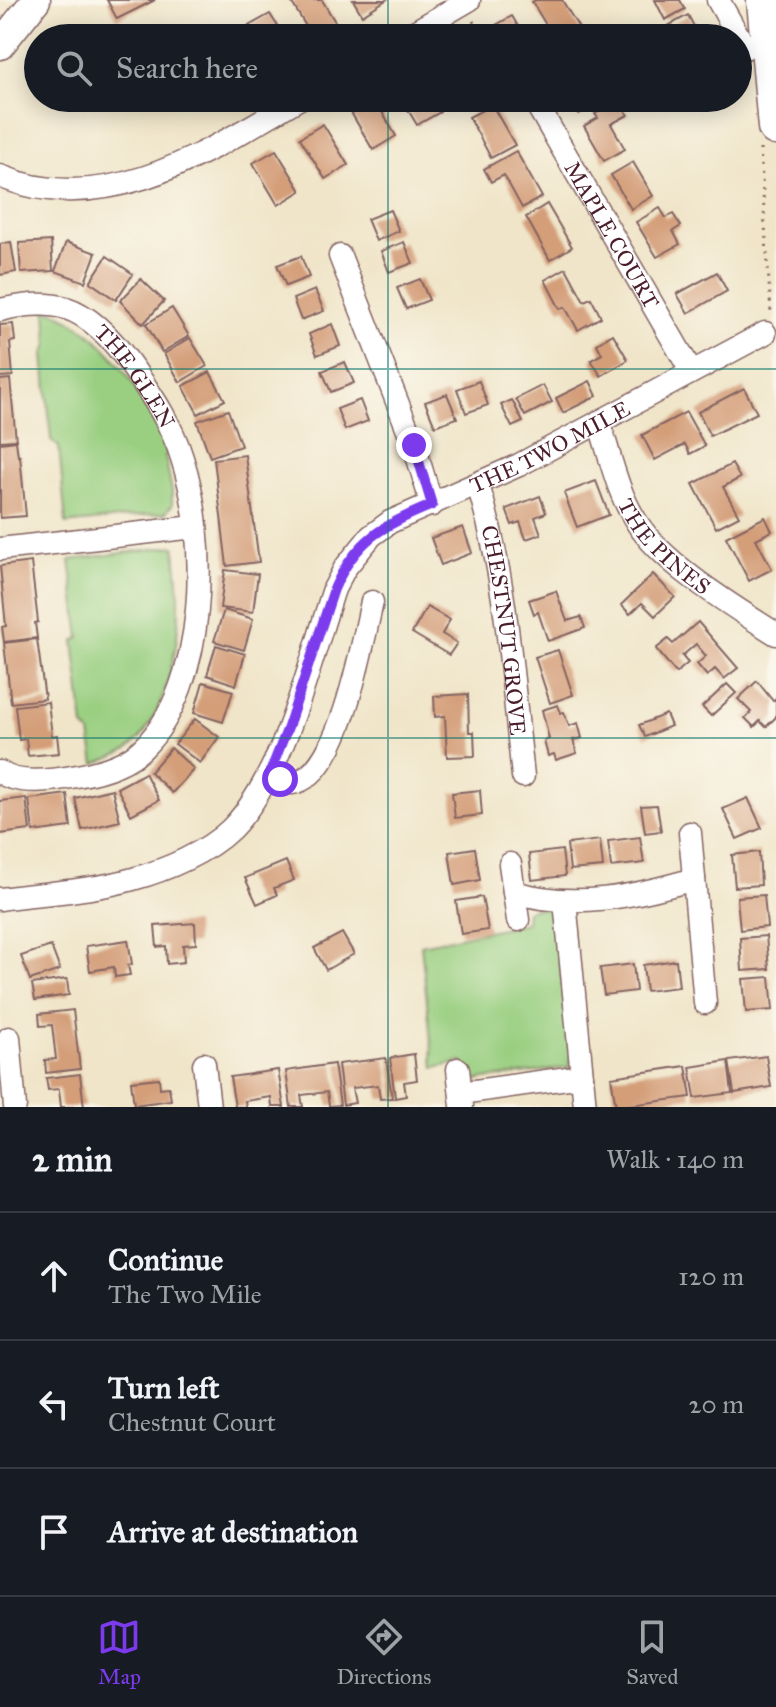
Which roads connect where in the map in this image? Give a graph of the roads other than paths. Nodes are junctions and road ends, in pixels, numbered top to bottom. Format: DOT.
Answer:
graph roads {
  1 [pos="36,0"];
  2 [pos="469,0"];
  3 [pos="718,0"];
  4 [pos="765,0"];
  5 [pos="428,24"];
  6 [pos="732,24"];
  7 [pos="0,45"];
  8 [pos="275,112"];
  9 [pos="541,112"];
  10 [pos="768,137"];
  11 [pos="0,176"];
  12 [pos="340,256"];
  13 [pos="0,310"];
  14 [pos="765,333"];
  15 [pos="691,371"];
  16 [pos="599,422"];
  17 [pos="478,485"];
  18 [pos="432,505"];
  19 [pos="195,527"];
  20 [pos="0,549"];
  21 [pos="372,602"];
  22 [pos="776,634"];
  23 [pos="0,772"];
  24 [pos="269,775"];
  25 [pos="523,776"];
  26 [pos="690,833"];
  27 [pos="510,864"];
  28 [pos="694,879"];
  29 [pos="514,892"];
  30 [pos="0,899"];
  31 [pos="565,901"];
  32 [pos="518,920"];
  33 [pos="705,1003"];
  34 [pos="9,1038"];
  35 [pos="204,1064"];
  36 [pos="458,1069"];
  37 [pos="582,1076"];
  38 [pos="462,1100"];
  39 [pos="15,1107"];
  40 [pos="209,1107"];
  41 [pos="585,1107"];
  1 -- 7 [label="street"];
  2 -- 5 [label="street"];
  3 -- 6 [label="street"];
  4 -- 10 [label="highway"];
  8 -- 11 [label="street"];
  9 -- 15 [label="street, MAPLE COURT"];
  12 -- 18 [label="street"];
  13 -- 19 [label="street, THE GLEN"];
  14 -- 15 [label="street, THE TWO MILE"];
  15 -- 16 [label="street, THE TWO MILE"];
  16 -- 17 [label="street, THE TWO MILE"];
  16 -- 22 [label="street, THE PINES"];
  17 -- 18 [label="street, THE TWO MILE"];
  17 -- 25 [label="street, CHESTNUT GROVE"];
  18 -- 24 [label="street, THE TWO MILE"];
  19 -- 20 [label="street"];
  19 -- 23 [label="street, THE GLEN"];
  21 -- 24 [label="street"];
  24 -- 30 [label="street, THE TWO MILE"];
  26 -- 28 [label="street"];
  27 -- 29 [label="street"];
  28 -- 31 [label="street"];
  28 -- 33 [label="street"];
  29 -- 31 [label="street"];
  29 -- 32 [label="street"];
  31 -- 37 [label="street"];
  34 -- 39 [label="street"];
  35 -- 40 [label="street"];
  36 -- 38 [label="street"];
  37 -- 38 [label="street"];
  37 -- 41 [label="street"];
}
